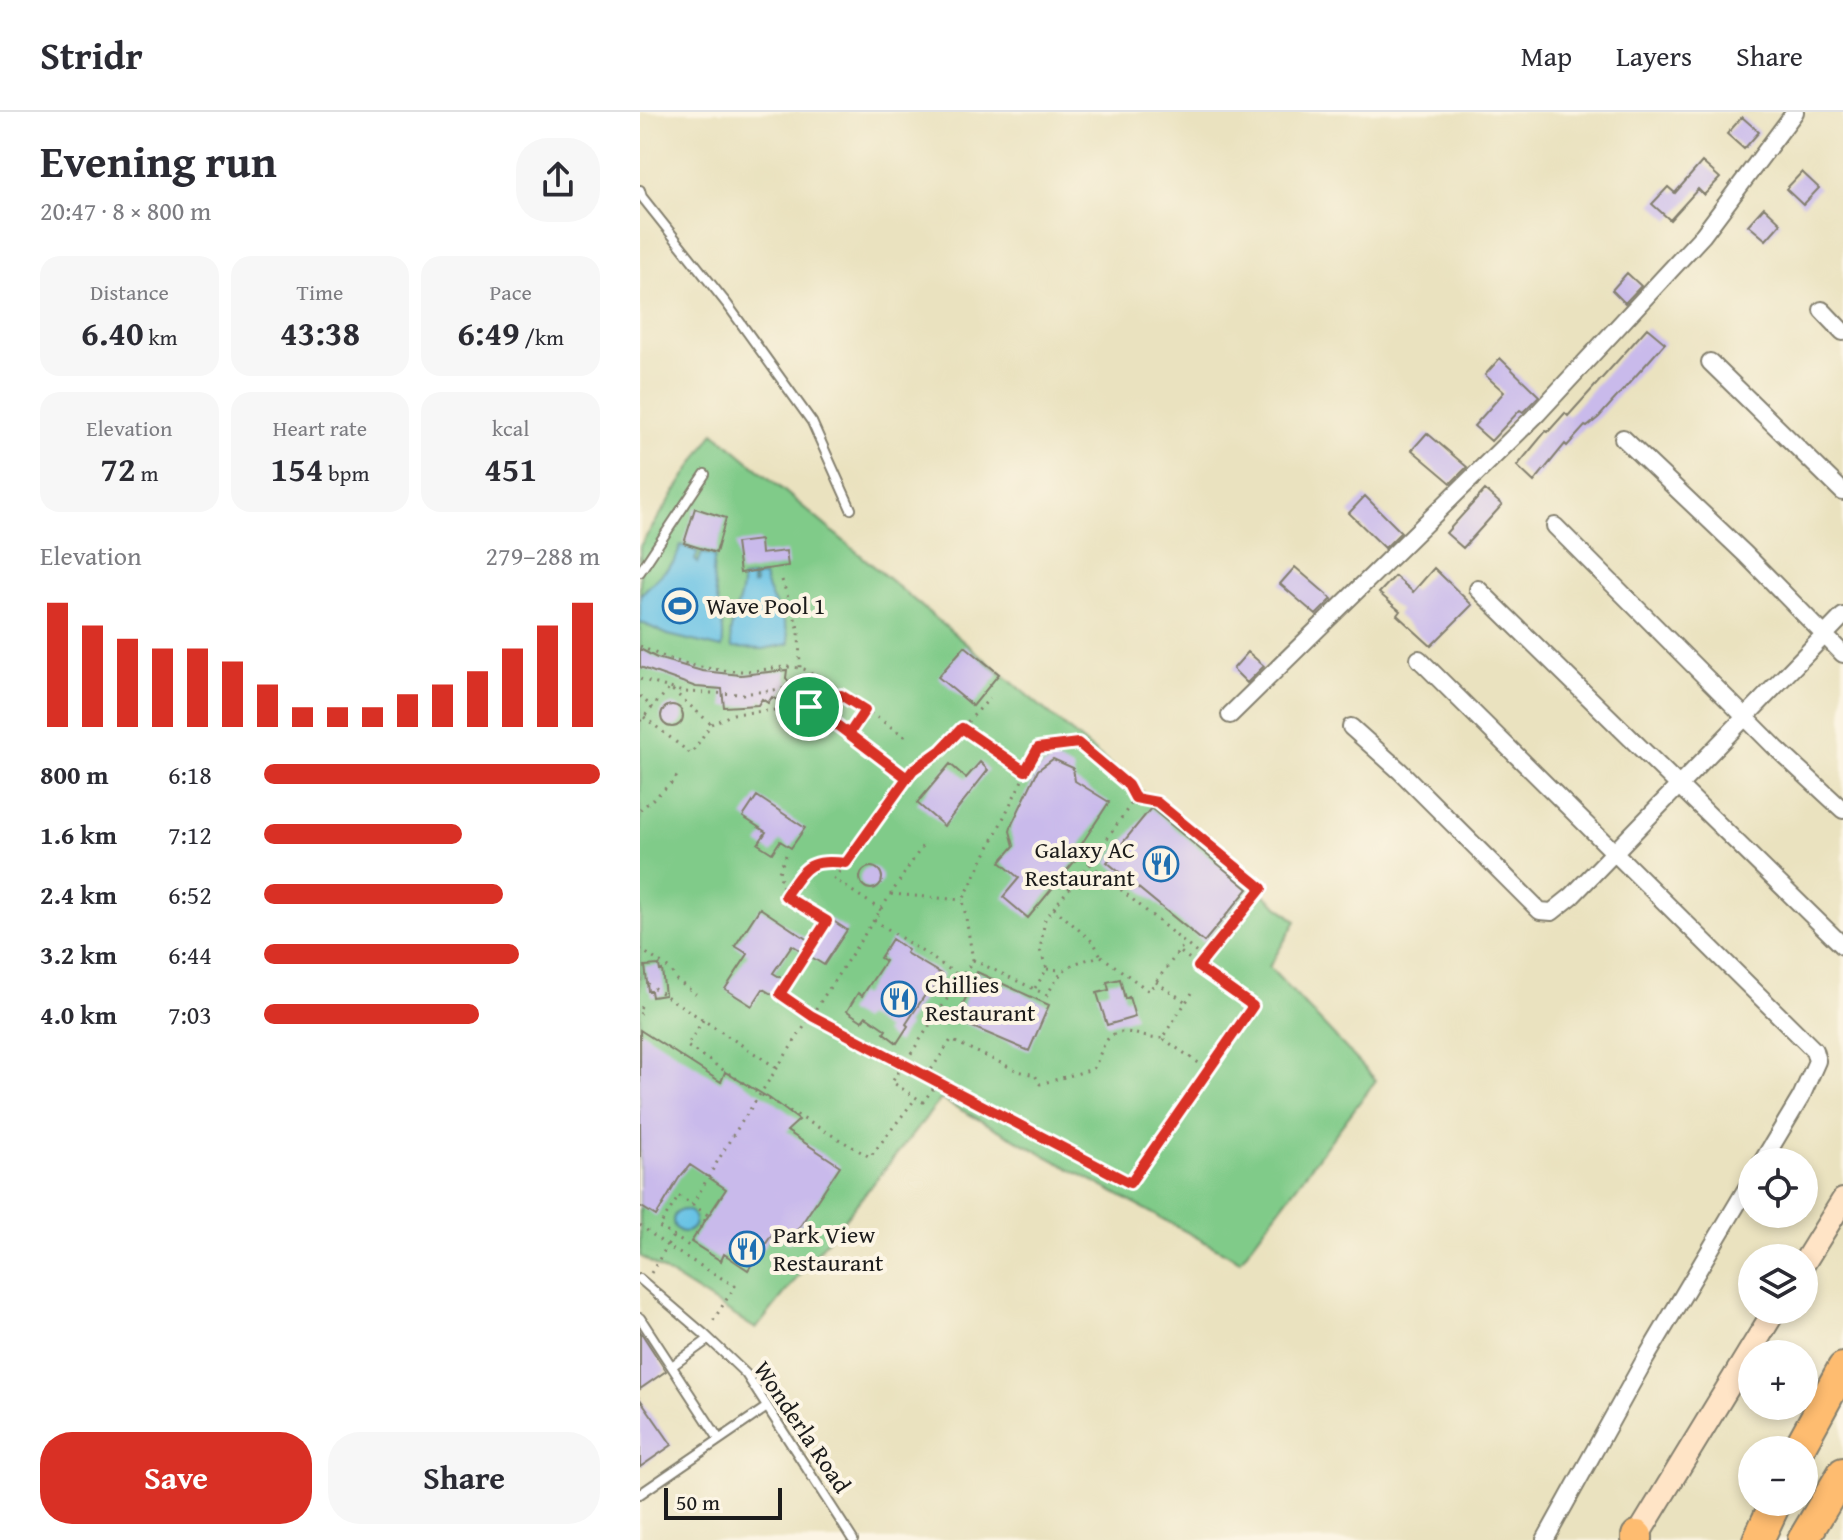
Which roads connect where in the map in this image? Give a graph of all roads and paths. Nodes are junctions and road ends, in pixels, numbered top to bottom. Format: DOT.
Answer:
graph roads {
  1 [pos="1795,112"];
  2 [pos="640,190"];
  3 [pos="1822,310"];
  4 [pos="1843,332"];
  5 [pos="1710,362"];
  6 [pos="1623,438"];
  7 [pos="705,474"];
  8 [pos="1843,492"];
  9 [pos="851,509"];
  10 [pos="1555,526"];
  11 [pos="640,572"];
  12 [pos="782,580"];
  13 [pos="1478,589"];
  14 [pos="1843,616"];
  15 [pos="1824,635"];
  16 [pos="640,646"];
  17 [pos="1843,654"];
  18 [pos="1419,659"];
  19 [pos="800,668"];
  20 [pos="640,679"];
  21 [pos="670,688"];
  22 [pos="841,695"];
  23 [pos="640,696"];
  24 [pos="990,698"];
  25 [pos="809,707"];
  26 [pos="653,708"];
  27 [pos="865,710"];
  28 [pos="1230,715"];
  29 [pos="1746,716"];
  30 [pos="644,717"];
  31 [pos="640,721"];
  32 [pos="711,724"];
  33 [pos="1351,727"];
  34 [pos="962,728"];
  35 [pos="849,734"];
  36 [pos="906,737"];
  37 [pos="1025,771"];
  38 [pos="679,772"];
  39 [pos="907,778"];
  40 [pos="1678,786"];
  41 [pos="1135,798"];
  42 [pos="640,810"];
  43 [pos="1843,810"];
  44 [pos="923,845"];
  45 [pos="1614,852"];
  46 [pos="786,855"];
  47 [pos="846,863"];
  48 [pos="1089,864"];
  49 [pos="891,894"];
  50 [pos="785,896"];
  51 [pos="963,900"];
  52 [pos="1054,908"];
  53 [pos="881,910"];
  54 [pos="874,920"];
  55 [pos="1185,943"];
  56 [pos="1843,946"];
  57 [pos="640,949"];
  58 [pos="1179,951"];
  59 [pos="1101,956"];
  60 [pos="1204,959"];
  61 [pos="973,960"];
  62 [pos="1198,967"];
  63 [pos="1047,969"];
  64 [pos="1062,970"];
  65 [pos="962,978"];
  66 [pos="640,979"];
  67 [pos="1156,982"];
  68 [pos="1035,988"];
  69 [pos="1192,993"];
  70 [pos="696,994"];
  71 [pos="1186,1002"];
  72 [pos="640,1007"];
  73 [pos="640,1014"];
  74 [pos="812,1016"];
  75 [pos="703,1020"];
  76 [pos="1162,1038"];
  77 [pos="904,1064"];
  78 [pos="777,1068"];
  79 [pos="1209,1070"];
  80 [pos="927,1076"];
  81 [pos="938,1082"];
  82 [pos="760,1094"];
  83 [pos="916,1098"];
  84 [pos="1770,1148"];
  85 [pos="1843,1200"];
  86 [pos="1738,1203"];
  87 [pos="692,1205"];
  88 [pos="640,1225"];
  89 [pos="673,1236"];
  90 [pos="1816,1244"];
  91 [pos="667,1246"];
  92 [pos="642,1281"];
  93 [pos="640,1318"];
  94 [pos="1767,1324"];
  95 [pos="707,1336"];
  96 [pos="672,1366"];
  97 [pos="1843,1368"];
  98 [pos="767,1407"];
  99 [pos="1806,1436"];
  100 [pos="719,1439"];
  101 [pos="1843,1473"];
  102 [pos="640,1494"];
  103 [pos="1769,1516"];
  104 [pos="1636,1539"];
  105 [pos="853,1540"];
  106 [pos="1545,1540"];
  107 [pos="1758,1540"];
  108 [pos="1803,1540"];
  1 -- 28 [label="street"];
  2 -- 9 [label="lane"];
  3 -- 4 [label="street"];
  5 -- 8 [label="street"];
  6 -- 15 [label="street"];
  7 -- 11 [label="lane"];
  10 -- 29 [label="street"];
  12 -- 19 [label="path"];
  13 -- 40 [label="street"];
  14 -- 15 [label="street"];
  15 -- 17 [label="street"];
  15 -- 29 [label="street"];
  16 -- 19 [label="path"];
  18 -- 45 [label="street"];
  19 -- 22 [label="path"];
  20 -- 21 [label="path"];
  21 -- 22 [label="path"];
  21 -- 26 [label="path"];
  21 -- 32 [label="path"];
  22 -- 25 [label="path"];
  22 -- 27 [label="path"];
  23 -- 26 [label="path"];
  24 -- 34 [label="path"];
  25 -- 32 [label="path"];
  25 -- 35 [label="path"];
  26 -- 30 [label="path"];
  27 -- 35 [label="path"];
  27 -- 36 [label="path"];
  29 -- 40 [label="street"];
  29 -- 43 [label="street"];
  30 -- 31 [label="path"];
  30 -- 32 [label="path"];
  33 -- 45 [label="street"];
  34 -- 37 [label="path"];
  34 -- 39 [label="path"];
  35 -- 39 [label="path"];
  37 -- 41 [label="path"];
  37 -- 51 [label="path"];
  38 -- 42 [label="path"];
  39 -- 47 [label="path"];
  40 -- 45 [label="street"];
  40 -- 56 [label="street"];
  41 -- 48 [label="path"];
  41 -- 60 [label="path"];
  44 -- 49 [label="path"];
  45 -- 84 [label="street"];
  46 -- 50 [label="path"];
  47 -- 50 [label="path"];
  47 -- 53 [label="path"];
  48 -- 52 [label="path"];
  48 -- 55 [label="path"];
  49 -- 51 [label="path"];
  49 -- 53 [label="path"];
  50 -- 74 [label="path"];
  51 -- 61 [label="path"];
  52 -- 59 [label="path"];
  52 -- 63 [label="path"];
  53 -- 54 [label="path"];
  54 -- 65 [label="path"];
  54 -- 74 [label="path"];
  55 -- 58 [label="path"];
  55 -- 60 [label="path"];
  57 -- 70 [label="path"];
  58 -- 62 [label="path"];
  58 -- 67 [label="path"];
  59 -- 64 [label="path"];
  59 -- 67 [label="path"];
  60 -- 62 [label="path"];
  61 -- 65 [label="path"];
  61 -- 68 [label="path"];
  62 -- 79 [label="path"];
  63 -- 64 [label="path"];
  63 -- 68 [label="path"];
  64 -- 68 [label="path"];
  65 -- 77 [label="path"];
  66 -- 75 [label="path"];
  67 -- 71 [label="path"];
  69 -- 71 [label="path"];
  71 -- 76 [label="path"];
  72 -- 73 [label="path"];
  74 -- 77 [label="path"];
  74 -- 78 [label="path"];
  75 -- 78 [label="path"];
  75 -- 82 [label="path"];
  76 -- 79 [label="path"];
  76 -- 80 [label="path"];
  77 -- 80 [label="path"];
  77 -- 83 [label="path"];
  78 -- 82 [label="path"];
  79 -- 81 [label="path"];
  80 -- 81 [label="path"];
  81 -- 83 [label="path"];
  82 -- 83 [label="path"];
  82 -- 87 [label="path"];
  85 -- 90 [label="main road"];
  86 -- 106 [label="street"];
  87 -- 89 [label="path"];
  87 -- 89 [label="path"];
  88 -- 91 [label="path"];
  89 -- 91 [label="path"];
  91 -- 92 [label="path"];
  91 -- 95 [label="path"];
  92 -- 95 [label="lane, Wonderla Road"];
  93 -- 96 [label="lane"];
  94 -- 104 [label="main road"];
  95 -- 96 [label="lane"];
  95 -- 98 [label="lane, Wonderla Road"];
  96 -- 100 [label="lane"];
  97 -- 99 [label="highway"];
  98 -- 100 [label="lane"];
  98 -- 105 [label="lane, Wonderla Road"];
  100 -- 102 [label="lane"];
  101 -- 108 [label="highway"];
  103 -- 107 [label="highway"];
}
